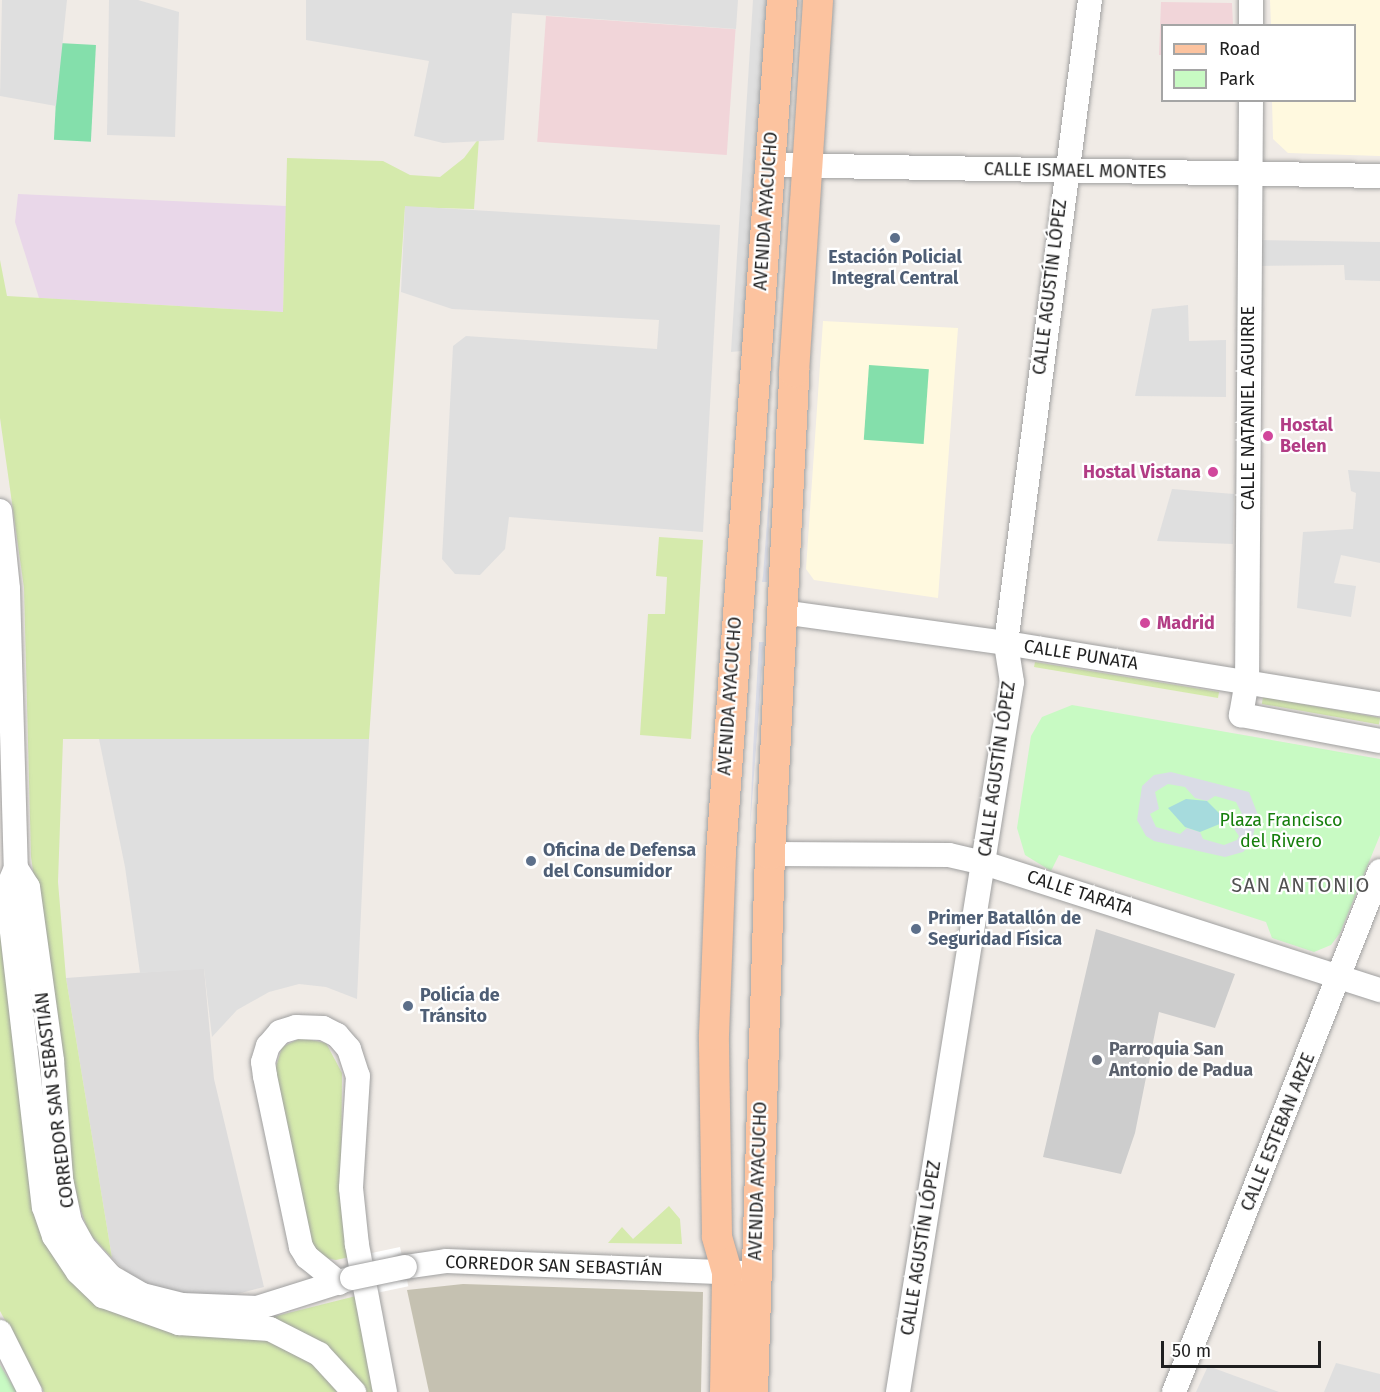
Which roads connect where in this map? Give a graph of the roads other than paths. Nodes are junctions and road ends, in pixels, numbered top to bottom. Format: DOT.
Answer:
graph roads {
  1 [pos="782,0"];
  2 [pos="818,0"];
  3 [pos="1090,0"];
  4 [pos="1251,0"];
  5 [pos="1251,24"];
  6 [pos="1251,102"];
  7 [pos="770,165"];
  8 [pos="807,166"];
  9 [pos="1065,172"];
  10 [pos="1251,174"];
  11 [pos="1380,176"];
  12 [pos="0,511"];
  13 [pos="782,612"];
  14 [pos="1006,644"];
  15 [pos="1247,681"];
  16 [pos="1380,704"];
  17 [pos="1380,741"];
  18 [pos="7,834"];
  19 [pos="770,854"];
  20 [pos="984,863"];
  21 [pos="16,868"];
  22 [pos="1380,871"];
  23 [pos="1340,977"];
  24 [pos="1380,990"];
  25 [pos="741,1273"];
  26 [pos="346,1280"];
  27 [pos="0,1332"];
  28 [pos="30,1392"];
  29 [pos="354,1392"];
  30 [pos="385,1392"];
  31 [pos="725,1392"];
  32 [pos="753,1392"];
  33 [pos="898,1392"];
  34 [pos="1174,1392"];
  1 -- 7 [label="main road, AVENIDA AYACUCHO"];
  2 -- 8 [label="main road, AVENIDA AYACUCHO"];
  3 -- 9 [label="street, CALLE AGUSTÍN LÓPEZ"];
  4 -- 5 [label="street"];
  6 -- 10 [label="street, CALLE NATANIEL AGUIRRE"];
  7 -- 8 [label="street, CALLE ISMAEL MONTES"];
  7 -- 25 [label="main road, AVENIDA AYACUCHO"];
  8 -- 9 [label="street, CALLE ISMAEL MONTES"];
  8 -- 13 [label="main road, AVENIDA AYACUCHO"];
  9 -- 10 [label="street, CALLE ISMAEL MONTES"];
  9 -- 14 [label="street, CALLE AGUSTÍN LÓPEZ"];
  10 -- 11 [label="street, CALLE ISMAEL MONTES"];
  10 -- 15 [label="street, CALLE NATANIEL AGUIRRE"];
  12 -- 18 [label="street, CORREDOR SAN SEBASTIÁN"];
  13 -- 14 [label="street, CALLE PUNATA"];
  13 -- 19 [label="main road, AVENIDA AYACUCHO"];
  14 -- 15 [label="street, CALLE PUNATA"];
  14 -- 20 [label="street, CALLE AGUSTÍN LÓPEZ"];
  15 -- 16 [label="street, CALLE PUNATA"];
  15 -- 17 [label="street, CALLE NATANIEL AGUIRRE"];
  18 -- 21 [label="street, CORREDOR SAN SEBASTIÁN"];
  19 -- 20 [label="street, CALLE TARATA"];
  19 -- 25 [label="main road, AVENIDA AYACUCHO"];
  20 -- 23 [label="street, CALLE TARATA"];
  20 -- 33 [label="street, CALLE AGUSTÍN LÓPEZ"];
  21 -- 26 [label="street, CORREDOR SAN SEBASTIÁN"];
  21 -- 29 [label="street, CORREDOR SAN SEBASTIÁN"];
  22 -- 23 [label="street, CALLE ESTEBAN ARZE"];
  23 -- 24 [label="street, CALLE TARATA"];
  23 -- 34 [label="street, CALLE ESTEBAN ARZE"];
  25 -- 26 [label="street, CORREDOR SAN SEBASTIÁN, bridge"];
  25 -- 31 [label="main road, AVENIDA AYACUCHO"];
  25 -- 32 [label="main road, AVENIDA AYACUCHO"];
  26 -- 30 [label="street"];
  27 -- 28 [label="street"];
}
